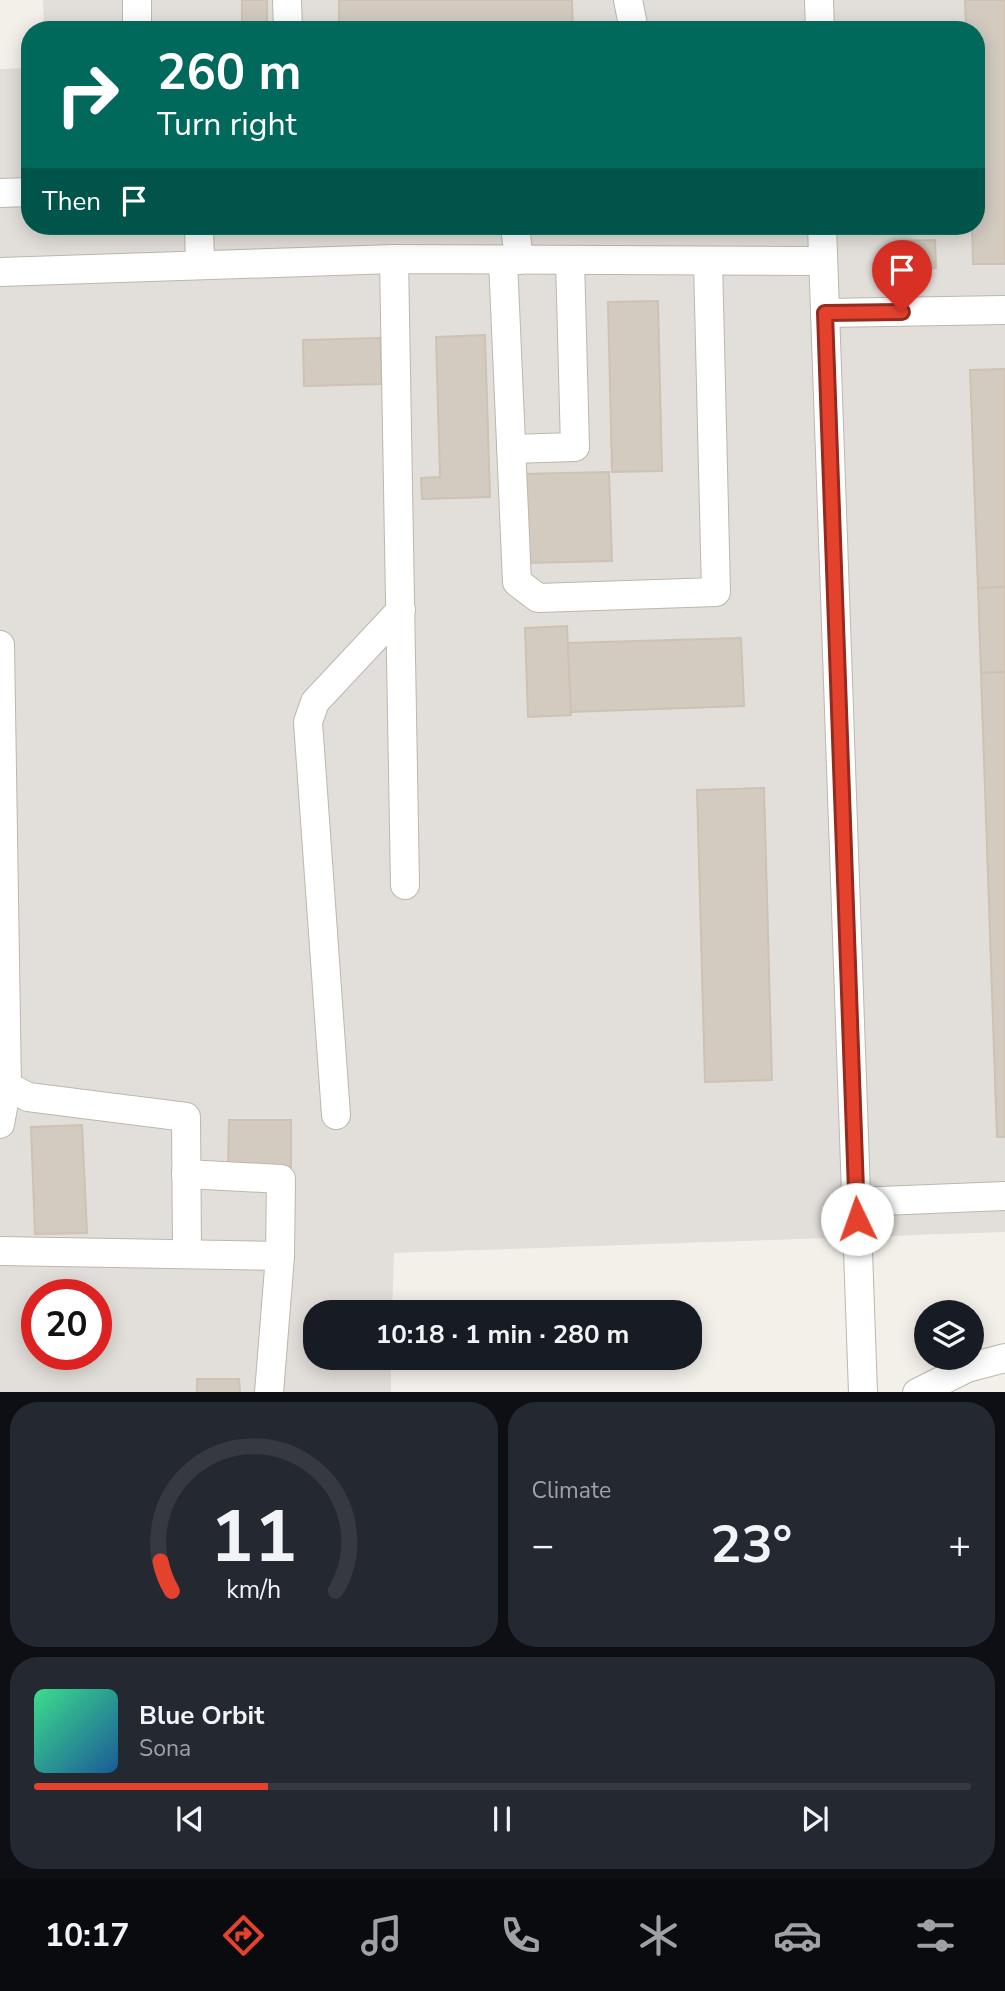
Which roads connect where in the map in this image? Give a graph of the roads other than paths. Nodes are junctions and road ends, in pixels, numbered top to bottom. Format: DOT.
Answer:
graph roads {
  1 [pos="137,0"];
  2 [pos="287,0"];
  3 [pos="628,0"];
  4 [pos="819,0"];
  5 [pos="137,21"];
  6 [pos="288,21"];
  7 [pos="632,21"];
  8 [pos="820,21"];
  9 [pos="21,192"];
  10 [pos="0,193"];
  11 [pos="199,235"];
  12 [pos="514,235"];
  13 [pos="822,235"];
  14 [pos="394,259"];
  15 [pos="511,260"];
  16 [pos="570,260"];
  17 [pos="708,261"];
  18 [pos="823,261"];
  19 [pos="200,265"];
  20 [pos="0,272"];
  21 [pos="1005,310"];
  22 [pos="825,313"];
  23 [pos="511,449"];
  24 [pos="401,610"];
  25 [pos="0,645"];
  26 [pos="405,885"];
  27 [pos="7,1086"];
  28 [pos="336,1115"];
  29 [pos="0,1124"];
  30 [pos="186,1174"];
  31 [pos="1005,1196"];
  32 [pos="856,1202"];
  33 [pos="0,1251"];
  34 [pos="187,1254"];
  35 [pos="279,1256"];
  36 [pos="1005,1358"];
  37 [pos="270,1392"];
  38 [pos="863,1392"];
  39 [pos="918,1392"];
  1 -- 5 [label="lane"];
  2 -- 6 [label="lane"];
  3 -- 7 [label="lane"];
  4 -- 8 [label="lane"];
  9 -- 10 [label="lane"];
  11 -- 19 [label="lane"];
  12 -- 15 [label="lane"];
  13 -- 18 [label="lane"];
  14 -- 15 [label="lane"];
  14 -- 19 [label="lane"];
  14 -- 24 [label="lane"];
  15 -- 16 [label="lane"];
  15 -- 23 [label="lane"];
  16 -- 17 [label="lane"];
  16 -- 23 [label="lane"];
  17 -- 18 [label="lane"];
  17 -- 23 [label="lane"];
  18 -- 22 [label="lane"];
  19 -- 20 [label="lane"];
  21 -- 22 [label="lane"];
  22 -- 32 [label="lane"];
  24 -- 26 [label="lane"];
  24 -- 28 [label="lane"];
  25 -- 27 [label="lane"];
  27 -- 29 [label="lane"];
  27 -- 30 [label="lane"];
  30 -- 34 [label="lane"];
  30 -- 35 [label="lane"];
  31 -- 32 [label="lane"];
  32 -- 38 [label="lane"];
  33 -- 34 [label="lane"];
  34 -- 35 [label="lane"];
  35 -- 37 [label="lane"];
  36 -- 39 [label="lane"];
}
